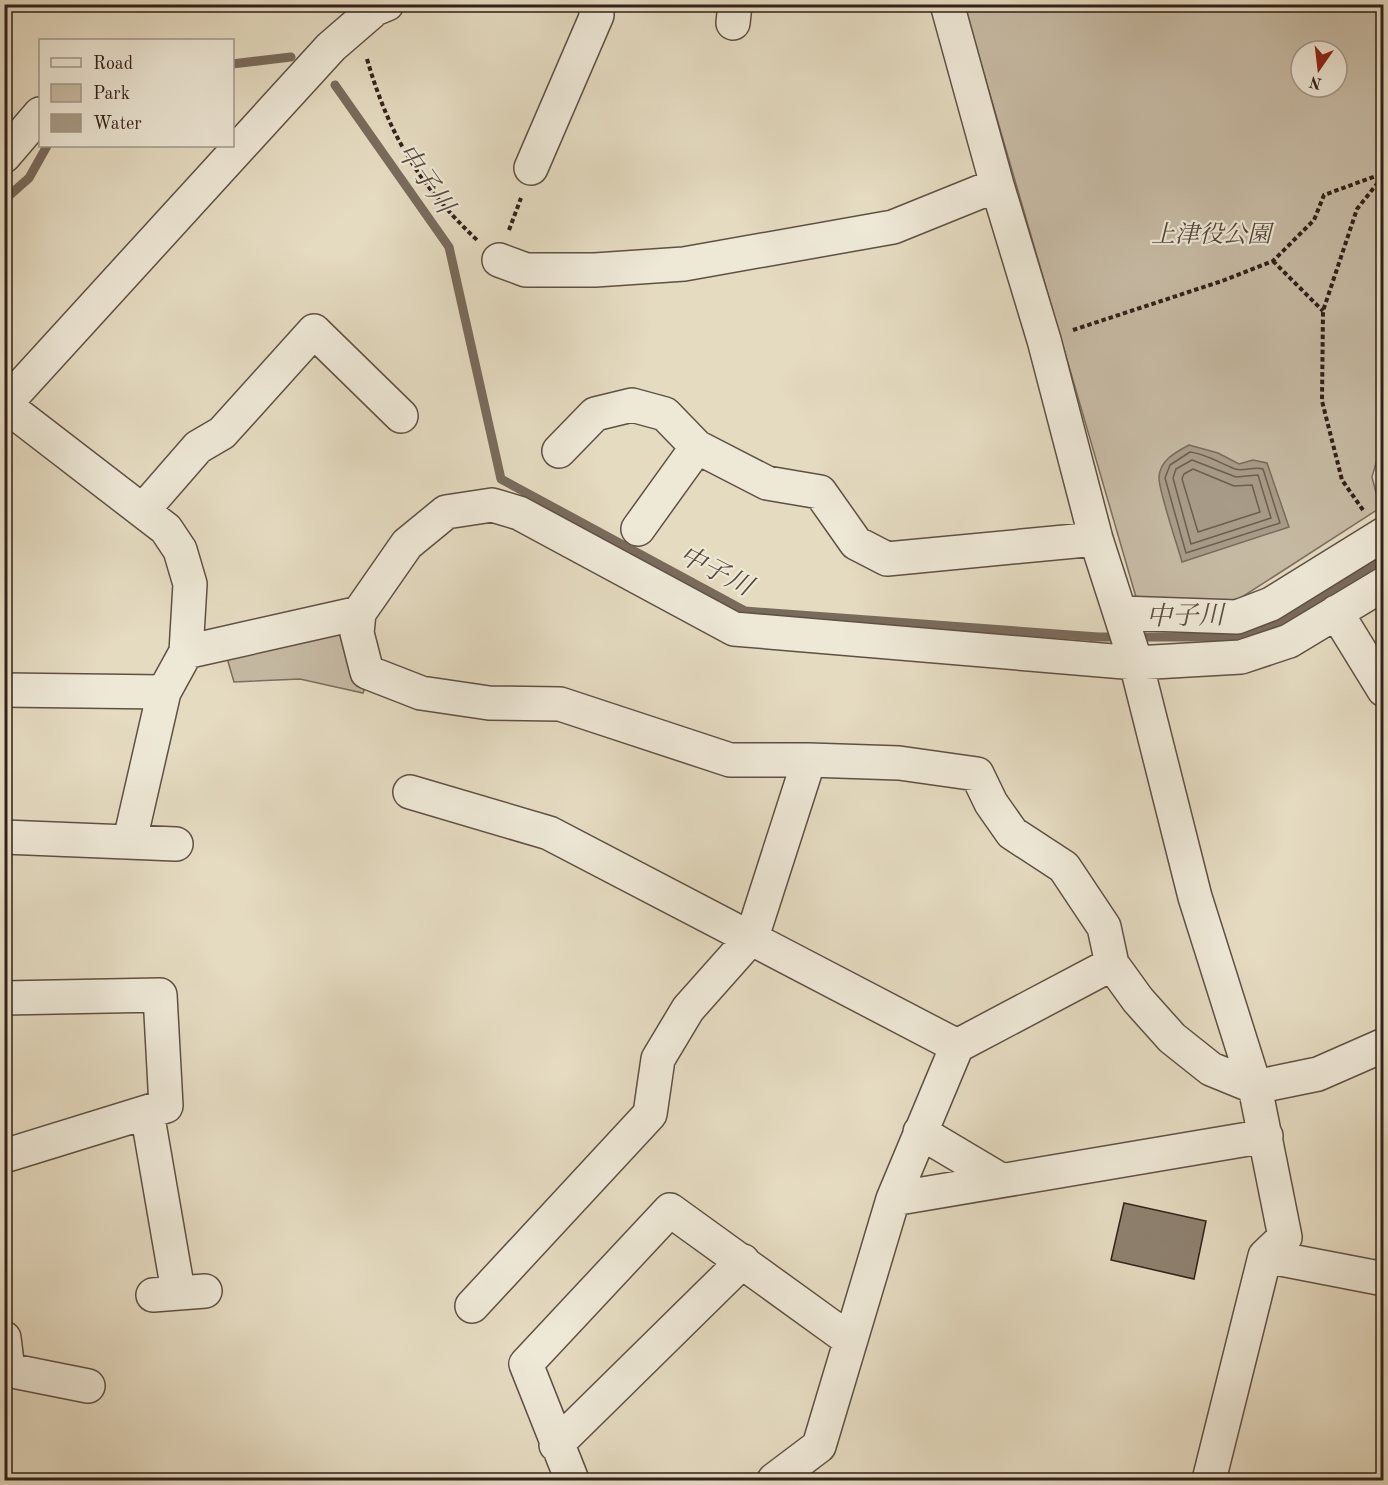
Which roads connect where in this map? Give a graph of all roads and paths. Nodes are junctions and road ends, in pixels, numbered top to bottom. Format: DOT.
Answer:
graph roads {
  1 [pos="594,4"];
  2 [pos="947,4"];
  3 [pos="369,9"];
  4 [pos="39,115"];
  5 [pos="4,156"];
  6 [pos="531,168"];
  7 [pos="1383,174"];
  8 [pos="997,185"];
  9 [pos="498,260"];
  10 [pos="1273,261"];
  11 [pos="1323,311"];
  12 [pos="1044,340"];
  13 [pos="5,405"];
  14 [pos="401,416"];
  15 [pos="697,447"];
  16 [pos="559,451"];
  17 [pos="144,510"];
  18 [pos="638,529"];
  19 [pos="1382,534"];
  20 [pos="1096,539"];
  21 [pos="1383,584"];
  22 [pos="1336,612"];
  23 [pos="359,614"];
  24 [pos="1128,637"];
  25 [pos="186,652"];
  26 [pos="4,690"];
  27 [pos="1383,690"];
  28 [pos="164,692"];
  29 [pos="809,760"];
  30 [pos="410,792"];
  31 [pos="4,837"];
  32 [pos="130,840"];
  33 [pos="176,844"];
  34 [pos="752,938"];
  35 [pos="1112,964"];
  36 [pos="4,998"];
  37 [pos="1383,1045"];
  38 [pos="957,1046"];
  39 [pos="1255,1087"];
  40 [pos="147,1112"];
  41 [pos="920,1132"];
  42 [pos="1266,1136"];
  43 [pos="4,1156"];
  44 [pos="999,1179"];
  45 [pos="893,1199"];
  46 [pos="1264,1256"];
  47 [pos="743,1261"];
  48 [pos="1383,1279"];
  49 [pos="179,1293"];
  50 [pos="472,1306"];
  51 [pos="4,1338"];
  52 [pos="850,1340"];
  53 [pos="88,1386"];
  54 [pos="556,1445"];
  55 [pos="572,1480"];
  56 [pos="774,1480"];
  57 [pos="1209,1480"];
  1 -- 6 [label="street"];
  2 -- 8 [label="street"];
  3 -- 9 [label="path"];
  3 -- 13 [label="street"];
  4 -- 5 [label="street"];
  6 -- 9 [label="path"];
  7 -- 10 [label="path"];
  7 -- 11 [label="path"];
  8 -- 9 [label="street"];
  8 -- 12 [label="street"];
  10 -- 11 [label="path"];
  10 -- 12 [label="path"];
  11 -- 19 [label="path"];
  12 -- 20 [label="street"];
  13 -- 17 [label="street"];
  14 -- 17 [label="street"];
  15 -- 16 [label="street"];
  15 -- 18 [label="street"];
  15 -- 20 [label="street"];
  17 -- 25 [label="street"];
  19 -- 24 [label="street"];
  20 -- 24 [label="street"];
  21 -- 22 [label="street"];
  22 -- 24 [label="street"];
  22 -- 27 [label="street"];
  23 -- 24 [label="street"];
  23 -- 25 [label="street"];
  23 -- 29 [label="street"];
  24 -- 39 [label="street"];
  25 -- 28 [label="street"];
  26 -- 28 [label="street"];
  28 -- 32 [label="street"];
  29 -- 34 [label="street"];
  29 -- 35 [label="street"];
  30 -- 34 [label="street"];
  31 -- 32 [label="street"];
  32 -- 33 [label="street"];
  34 -- 38 [label="street"];
  34 -- 50 [label="street"];
  35 -- 38 [label="street"];
  35 -- 39 [label="street"];
  36 -- 40 [label="street"];
  37 -- 39 [label="street"];
  38 -- 41 [label="street"];
  39 -- 42 [label="street"];
  40 -- 43 [label="street"];
  40 -- 49 [label="street"];
  41 -- 44 [label="street"];
  41 -- 45 [label="street"];
  42 -- 44 [label="street"];
  42 -- 46 [label="street"];
  44 -- 45 [label="street"];
  45 -- 52 [label="street"];
  46 -- 48 [label="street"];
  46 -- 57 [label="street"];
  47 -- 52 [label="street"];
  47 -- 54 [label="street"];
  47 -- 54 [label="street"];
  51 -- 53 [label="street"];
  52 -- 56 [label="street"];
  54 -- 55 [label="street"];
}
